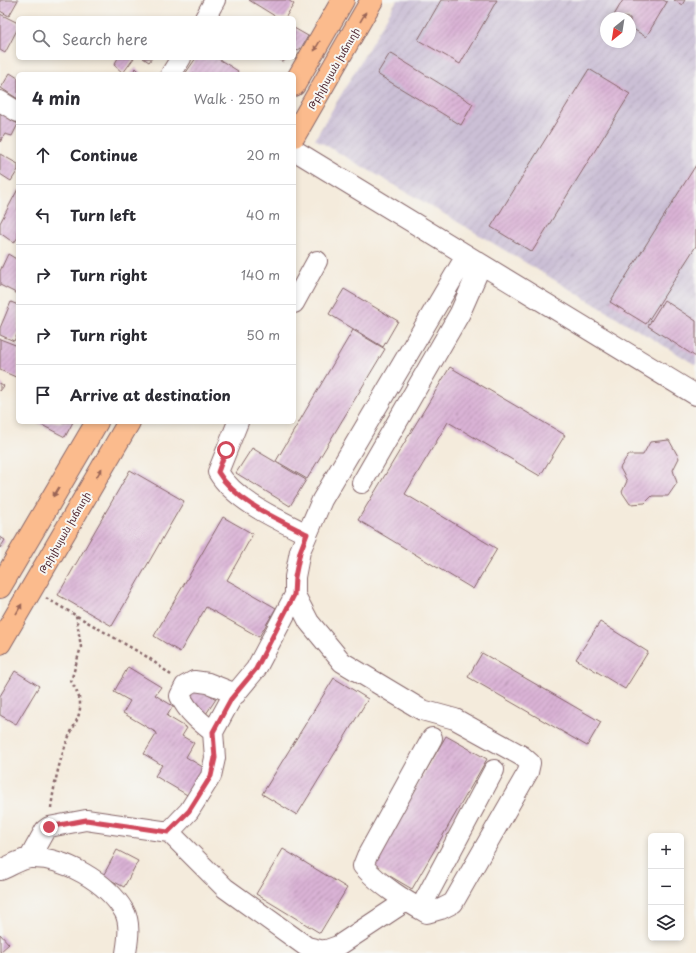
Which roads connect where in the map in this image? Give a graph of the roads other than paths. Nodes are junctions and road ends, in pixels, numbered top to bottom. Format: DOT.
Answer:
graph roads {
  1 [pos="215,0"];
  2 [pos="343,0"];
  3 [pos="372,0"];
  4 [pos="206,16"];
  5 [pos="180,60"];
  6 [pos="172,72"];
  7 [pos="296,82"];
  8 [pos="0,101"];
  9 [pos="16,111"];
  10 [pos="296,133"];
  11 [pos="296,151"];
  12 [pos="474,260"];
  13 [pos="316,261"];
  14 [pos="296,299"];
  15 [pos="696,395"];
  16 [pos="96,424"];
  17 [pos="102,424"];
  18 [pos="237,424"];
  19 [pos="124,429"];
  20 [pos="362,483"];
  21 [pos="307,534"];
  22 [pos="0,587"];
  23 [pos="294,595"];
  24 [pos="0,643"];
  25 [pos="236,694"];
  26 [pos="213,732"];
  27 [pos="432,738"];
  28 [pos="494,770"];
  29 [pos="168,832"];
  30 [pos="30,857"];
  31 [pos="0,870"];
  32 [pos="413,905"];
  33 [pos="126,953"];
  1 -- 4 [label="street"];
  2 -- 7 [label="main road, one-way"];
  10 -- 3 [label="main road, Թբիլիսյան խճուղի, one-way"];
  5 -- 6 [label="street"];
  8 -- 9 [label="street"];
  11 -- 12 [label="street"];
  12 -- 15 [label="street"];
  12 -- 20 [label="street"];
  12 -- 21 [label="street"];
  13 -- 14 [label="street"];
  16 -- 22 [label="main road, one-way"];
  17 -- 19 [label="main road"];
  18 -- 21 [label="street"];
  24 -- 19 [label="main road, Թբիլիսյան խճուղի, one-way"];
  21 -- 23 [label="street"];
  23 -- 25 [label="street"];
  23 -- 32 [label="street"];
  25 -- 26 [label="street"];
  25 -- 26 [label="street"];
  26 -- 29 [label="street"];
  27 -- 32 [label="street"];
  28 -- 32 [label="street"];
  29 -- 30 [label="street"];
  29 -- 32 [label="street"];
  30 -- 31 [label="street"];
  30 -- 33 [label="street"];
}
